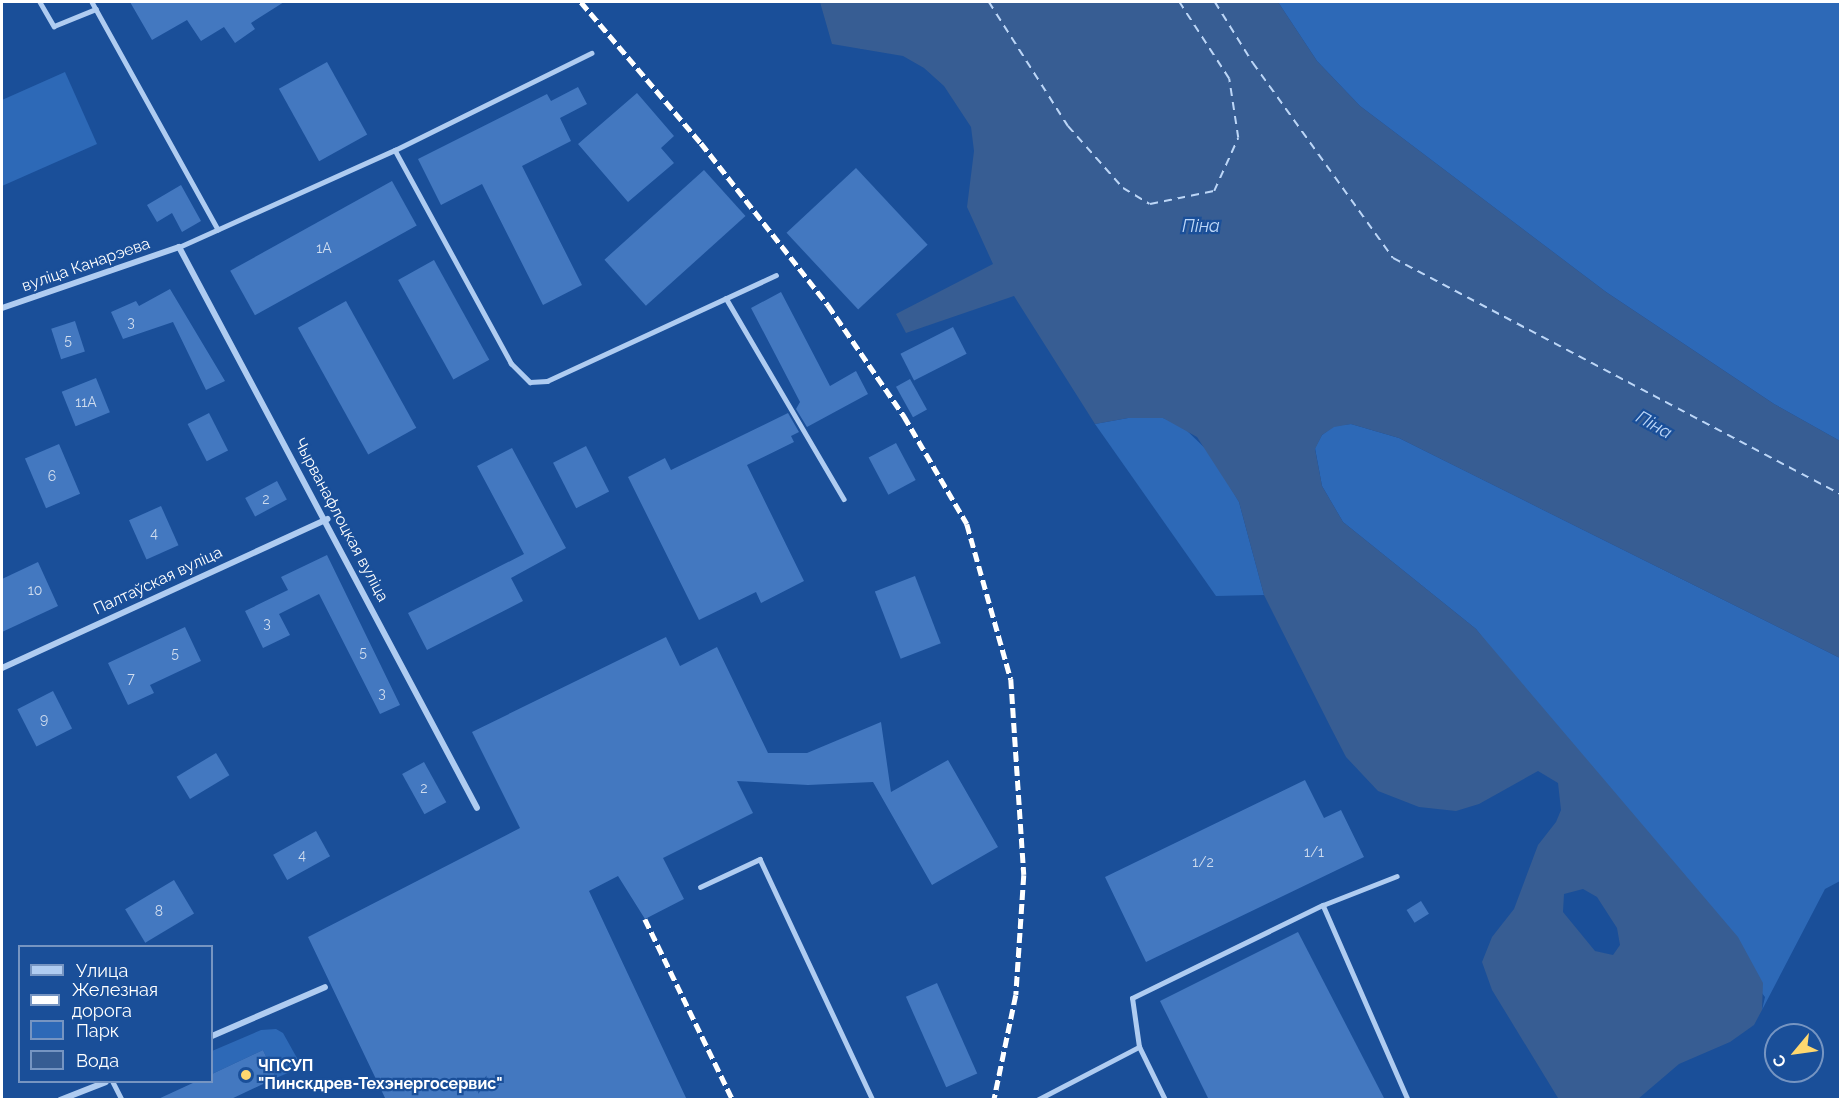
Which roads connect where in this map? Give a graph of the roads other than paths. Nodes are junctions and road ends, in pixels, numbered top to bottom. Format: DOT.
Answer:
graph roads {
  1 [pos="40,2"];
  2 [pos="92,2"];
  3 [pos="96,9"];
  4 [pos="591,53"];
  5 [pos="395,150"];
  6 [pos="218,229"];
  7 [pos="179,247"];
  8 [pos="776,275"];
  9 [pos="726,298"];
  10 [pos="2,308"];
  11 [pos="844,499"];
  12 [pos="327,519"];
  13 [pos="2,668"];
  14 [pos="477,808"];
  15 [pos="1397,876"];
  16 [pos="700,887"];
  17 [pos="1323,904"];
  18 [pos="325,987"];
  19 [pos="213,1036"];
  20 [pos="1139,1047"];
  21 [pos="103,1083"];
  22 [pos="114,1083"];
  23 [pos="60,1100"];
  24 [pos="122,1100"];
  25 [pos="873,1100"];
  26 [pos="1037,1100"];
  27 [pos="1165,1100"];
  28 [pos="1408,1100"];
  1 -- 3 [label="lane"];
  2 -- 3 [label="lane"];
  3 -- 6 [label="lane"];
  4 -- 5 [label="lane"];
  5 -- 6 [label="lane"];
  5 -- 9 [label="lane"];
  6 -- 7 [label="lane"];
  7 -- 10 [label="street, вуліца Канарэева"];
  7 -- 12 [label="street, Чырванафлоцкая вуліца"];
  8 -- 9 [label="lane"];
  9 -- 11 [label="lane"];
  12 -- 13 [label="street, Палтаўская вуліца"];
  12 -- 14 [label="street, Чырванафлоцкая вуліца"];
  15 -- 17 [label="lane"];
  16 -- 25 [label="lane"];
  17 -- 20 [label="lane"];
  17 -- 28 [label="lane"];
  18 -- 19 [label="street"];
  20 -- 26 [label="lane"];
  20 -- 27 [label="lane"];
  21 -- 23 [label="street"];
  22 -- 24 [label="lane"];
}
